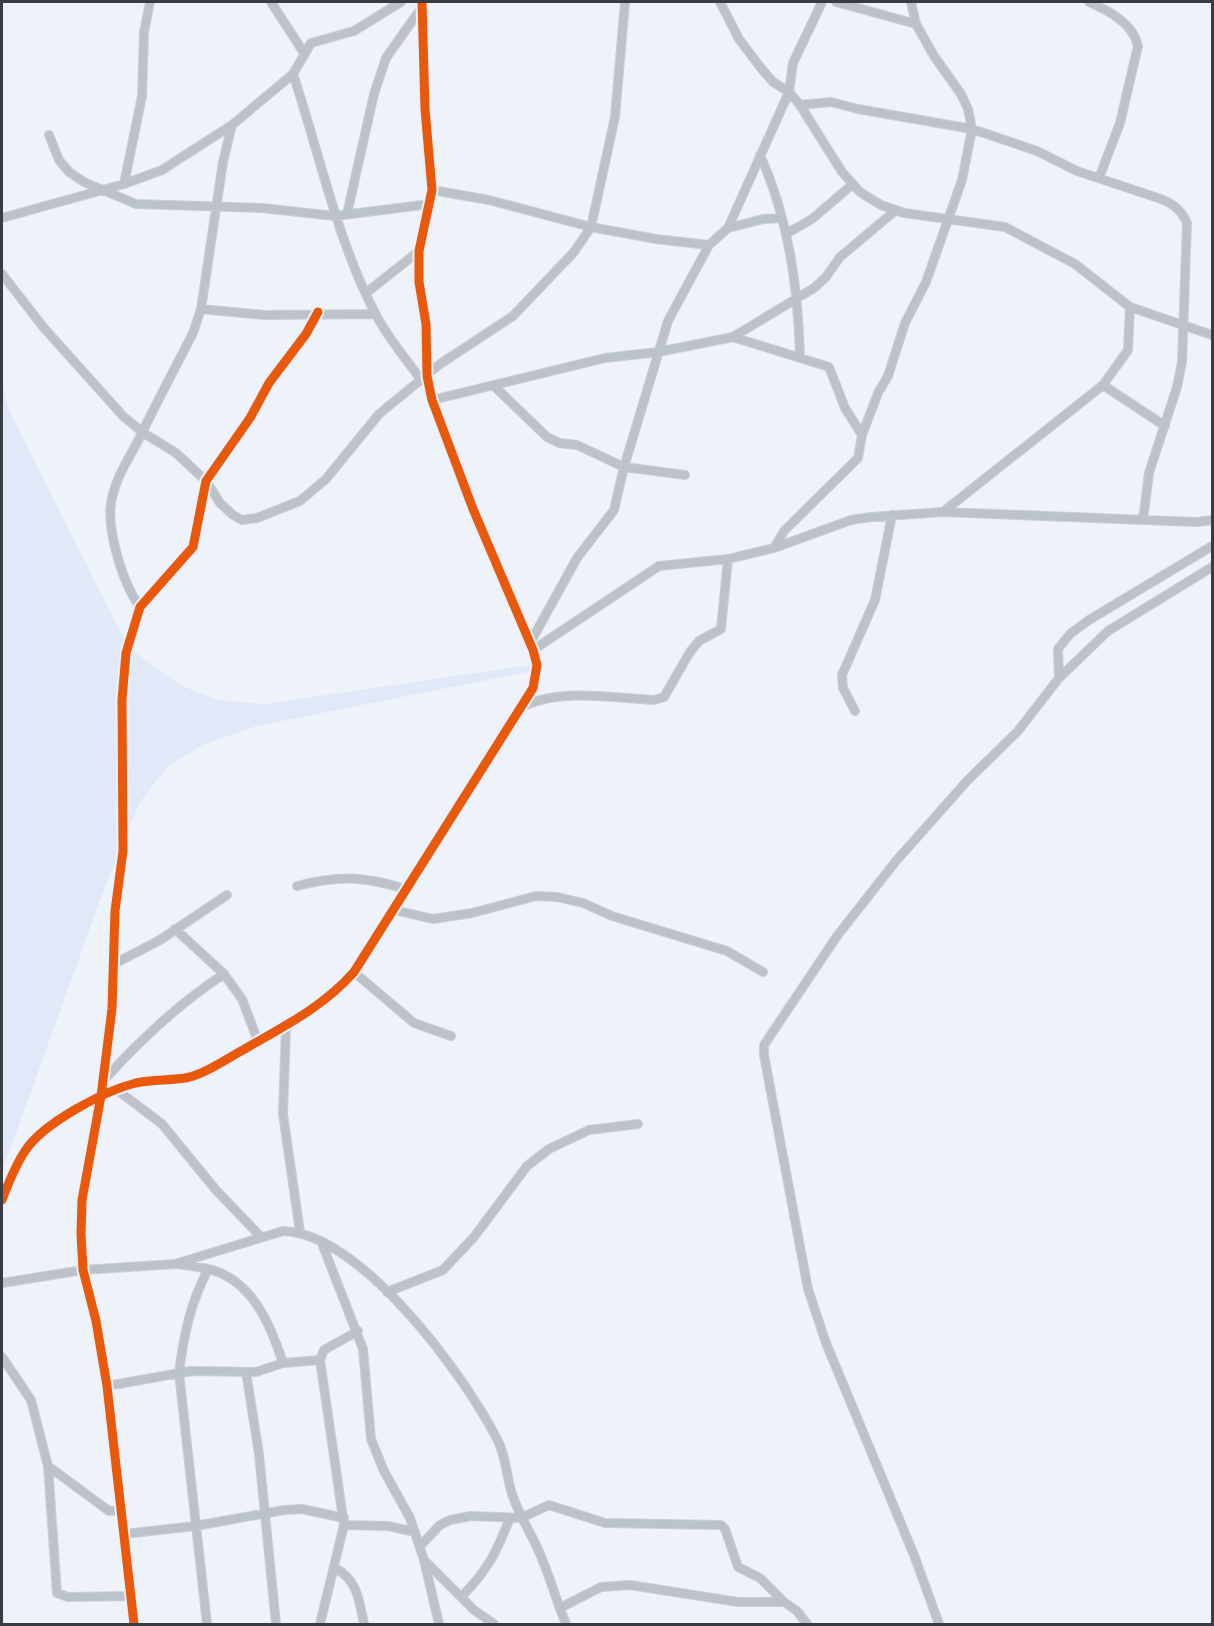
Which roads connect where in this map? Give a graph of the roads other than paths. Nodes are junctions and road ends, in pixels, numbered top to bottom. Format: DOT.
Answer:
graph roads {
  1 [pos="150,2"];
  2 [pos="271,2"];
  3 [pos="401,2"];
  4 [pos="625,2"];
  5 [pos="720,2"];
  6 [pos="822,2"];
  7 [pos="836,2"];
  8 [pos="911,2"];
  9 [pos="1094,3"];
  10 [pos="422,4"];
  11 [pos="916,24"];
  12 [pos="304,52"];
  13 [pos="293,74"];
  14 [pos="789,92"];
  15 [pos="800,105"];
  16 [pos="232,125"];
  17 [pos="972,129"];
  18 [pos="49,135"];
  19 [pos="760,154"];
  20 [pos="1099,178"];
  21 [pos="124,184"];
  22 [pos="853,184"];
  23 [pos="103,188"];
  24 [pos="432,190"];
  25 [pos="430,204"];
  26 [pos="217,206"];
  27 [pos="896,210"];
  28 [pos="347,214"];
  29 [pos="335,216"];
  30 [pos="2,218"];
  31 [pos="781,218"];
  32 [pos="948,219"];
  33 [pos="591,227"];
  34 [pos="728,228"];
  35 [pos="786,234"];
  36 [pos="709,245"];
  37 [pos="418,251"];
  38 [pos="2,274"];
  39 [pos="366,293"];
  40 [pos="798,300"];
  41 [pos="1131,307"];
  42 [pos="201,309"];
  43 [pos="318,312"];
  44 [pos="375,314"];
  45 [pos="1185,324"];
  46 [pos="1212,335"];
  47 [pos="733,337"];
  48 [pos="658,352"];
  49 [pos="800,358"];
  50 [pos="424,379"];
  51 [pos="1103,385"];
  52 [pos="494,386"];
  53 [pos="432,400"];
  54 [pos="1165,426"];
  55 [pos="142,432"];
  56 [pos="862,435"];
  57 [pos="624,467"];
  58 [pos="685,475"];
  59 [pos="206,481"];
  60 [pos="944,512"];
  61 [pos="892,515"];
  62 [pos="1143,520"];
  63 [pos="1212,520"];
  64 [pos="1212,546"];
  65 [pos="774,548"];
  66 [pos="728,559"];
  67 [pos="1212,567"];
  68 [pos="140,607"];
  69 [pos="532,647"];
  70 [pos="1059,678"];
  71 [pos="522,706"];
  72 [pos="855,711"];
  73 [pos="297,886"];
  74 [pos="405,889"];
  75 [pos="227,894"];
  76 [pos="394,910"];
  77 [pos="175,929"];
  78 [pos="114,964"];
  79 [pos="354,972"];
  80 [pos="763,972"];
  81 [pos="224,974"];
  82 [pos="286,1027"];
  83 [pos="451,1036"];
  84 [pos="258,1041"];
  85 [pos="103,1081"];
  86 [pos="117,1090"];
  87 [pos="101,1096"];
  88 [pos="638,1124"];
  89 [pos="2,1200"];
  90 [pos="300,1232"];
  91 [pos="260,1236"];
  92 [pos="321,1242"];
  93 [pos="175,1264"];
  94 [pos="208,1269"];
  95 [pos="83,1270"];
  96 [pos="2,1283"];
  97 [pos="387,1292"];
  98 [pos="358,1331"];
  99 [pos="2,1357"];
  100 [pos="320,1360"];
  101 [pos="283,1363"];
  102 [pos="246,1372"];
  103 [pos="179,1373"];
  104 [pos="107,1386"];
  105 [pos="48,1466"];
  106 [pos="121,1510"];
  107 [pos="265,1514"];
  108 [pos="510,1518"];
  109 [pos="521,1518"];
  110 [pos="344,1522"];
  111 [pos="195,1526"];
  112 [pos="415,1532"];
  113 [pos="124,1534"];
  114 [pos="420,1546"];
  115 [pos="424,1560"];
  116 [pos="335,1568"];
  117 [pos="131,1596"];
  118 [pos="461,1597"];
  119 [pos="784,1602"];
  120 [pos="560,1608"];
  121 [pos="134,1624"];
  122 [pos="207,1624"];
  123 [pos="276,1624"];
  124 [pos="320,1624"];
  125 [pos="364,1624"];
  126 [pos="439,1624"];
  127 [pos="494,1624"];
  128 [pos="564,1624"];
  129 [pos="807,1624"];
  130 [pos="939,1624"];
  1 -- 21 [label="street"];
  2 -- 12 [label="street"];
  3 -- 12 [label="street"];
  4 -- 33 [label="street"];
  5 -- 14 [label="street"];
  6 -- 14 [label="street"];
  7 -- 11 [label="street"];
  8 -- 11 [label="street"];
  9 -- 20 [label="street"];
  10 -- 24 [label="street"];
  10 -- 28 [label="street"];
  11 -- 17 [label="street"];
  12 -- 13 [label="street"];
  13 -- 16 [label="street"];
  13 -- 29 [label="street"];
  14 -- 15 [label="street"];
  14 -- 19 [label="street"];
  15 -- 17 [label="street"];
  15 -- 22 [label="street"];
  16 -- 21 [label="street"];
  16 -- 26 [label="street"];
  17 -- 20 [label="street"];
  17 -- 32 [label="street"];
  18 -- 23 [label="street"];
  19 -- 31 [label="street"];
  19 -- 34 [label="street"];
  20 -- 45 [label="street"];
  21 -- 23 [label="street"];
  22 -- 27 [label="street"];
  22 -- 35 [label="street"];
  23 -- 26 [label="street"];
  23 -- 30 [label="street"];
  24 -- 25 [label="street"];
  24 -- 33 [label="street"];
  25 -- 28 [label="street"];
  25 -- 37 [label="street"];
  26 -- 29 [label="street"];
  26 -- 42 [label="street"];
  27 -- 32 [label="street"];
  27 -- 40 [label="street"];
  28 -- 29 [label="street"];
  29 -- 39 [label="street"];
  31 -- 34 [label="street"];
  31 -- 35 [label="street"];
  32 -- 41 [label="street"];
  32 -- 56 [label="street"];
  33 -- 36 [label="street"];
  33 -- 50 [label="street"];
  34 -- 36 [label="street"];
  35 -- 40 [label="street"];
  36 -- 48 [label="street"];
  37 -- 39 [label="street"];
  37 -- 50 [label="street"];
  38 -- 55 [label="street"];
  39 -- 44 [label="street"];
  40 -- 47 [label="street"];
  40 -- 49 [label="street"];
  41 -- 45 [label="street"];
  41 -- 51 [label="street"];
  42 -- 43 [label="street"];
  42 -- 55 [label="street"];
  43 -- 44 [label="street"];
  43 -- 59 [label="street"];
  44 -- 50 [label="street"];
  45 -- 46 [label="street"];
  45 -- 54 [label="street"];
  47 -- 48 [label="street"];
  47 -- 49 [label="street"];
  48 -- 52 [label="street"];
  48 -- 57 [label="street"];
  49 -- 56 [label="street"];
  50 -- 53 [label="street"];
  50 -- 59 [label="street"];
  51 -- 54 [label="street"];
  51 -- 60 [label="street"];
  52 -- 53 [label="street"];
  52 -- 57 [label="street"];
  53 -- 69 [label="street"];
  54 -- 62 [label="street"];
  55 -- 59 [label="street"];
  55 -- 68 [label="street"];
  56 -- 65 [label="street"];
  57 -- 58 [label="street"];
  57 -- 69 [label="street"];
  59 -- 68 [label="street"];
  60 -- 61 [label="street"];
  60 -- 62 [label="street"];
  61 -- 65 [label="street"];
  61 -- 72 [label="street"];
  62 -- 63 [label="street"];
  64 -- 70 [label="street"];
  65 -- 66 [label="street"];
  66 -- 69 [label="street"];
  66 -- 71 [label="street"];
  67 -- 70 [label="street"];
  68 -- 78 [label="street"];
  69 -- 71 [label="street"];
  70 -- 130 [label="street"];
  71 -- 74 [label="street"];
  73 -- 74 [label="street"];
  74 -- 76 [label="street"];
  75 -- 77 [label="street"];
  76 -- 79 [label="street"];
  76 -- 80 [label="street"];
  77 -- 78 [label="street"];
  77 -- 81 [label="street"];
  78 -- 85 [label="street"];
  79 -- 82 [label="street"];
  79 -- 83 [label="street"];
  81 -- 84 [label="street"];
  81 -- 85 [label="street"];
  82 -- 84 [label="street"];
  82 -- 90 [label="street"];
  84 -- 86 [label="street"];
  85 -- 87 [label="street"];
  86 -- 87 [label="street"];
  86 -- 91 [label="street"];
  87 -- 89 [label="street"];
  87 -- 95 [label="street"];
  88 -- 97 [label="street"];
  90 -- 91 [label="street"];
  90 -- 92 [label="street"];
  91 -- 93 [label="street"];
  92 -- 97 [label="street"];
  92 -- 98 [label="street"];
  93 -- 94 [label="street"];
  93 -- 95 [label="street"];
  94 -- 101 [label="street"];
  94 -- 103 [label="street"];
  95 -- 96 [label="street"];
  95 -- 104 [label="street"];
  97 -- 109 [label="street"];
  98 -- 100 [label="street"];
  98 -- 112 [label="street"];
  99 -- 105 [label="street"];
  100 -- 101 [label="street"];
  100 -- 110 [label="street"];
  101 -- 102 [label="street"];
  102 -- 103 [label="street"];
  102 -- 107 [label="street"];
  103 -- 104 [label="street"];
  103 -- 111 [label="street"];
  104 -- 106 [label="street"];
  105 -- 106 [label="street"];
  105 -- 117 [label="street"];
  106 -- 113 [label="street"];
  107 -- 110 [label="street"];
  107 -- 111 [label="street"];
  107 -- 123 [label="street"];
  108 -- 109 [label="street"];
  108 -- 114 [label="street"];
  108 -- 118 [label="street"];
  109 -- 119 [label="street"];
  109 -- 120 [label="street"];
  110 -- 112 [label="street"];
  110 -- 116 [label="street"];
  111 -- 113 [label="street"];
  111 -- 122 [label="street"];
  112 -- 114 [label="street"];
  113 -- 117 [label="street"];
  114 -- 115 [label="street"];
  115 -- 118 [label="street"];
  115 -- 126 [label="street"];
  116 -- 124 [label="street"];
  116 -- 125 [label="street"];
  117 -- 121 [label="street"];
  118 -- 127 [label="street"];
  119 -- 120 [label="street"];
  119 -- 129 [label="street"];
  120 -- 128 [label="street"];
}
